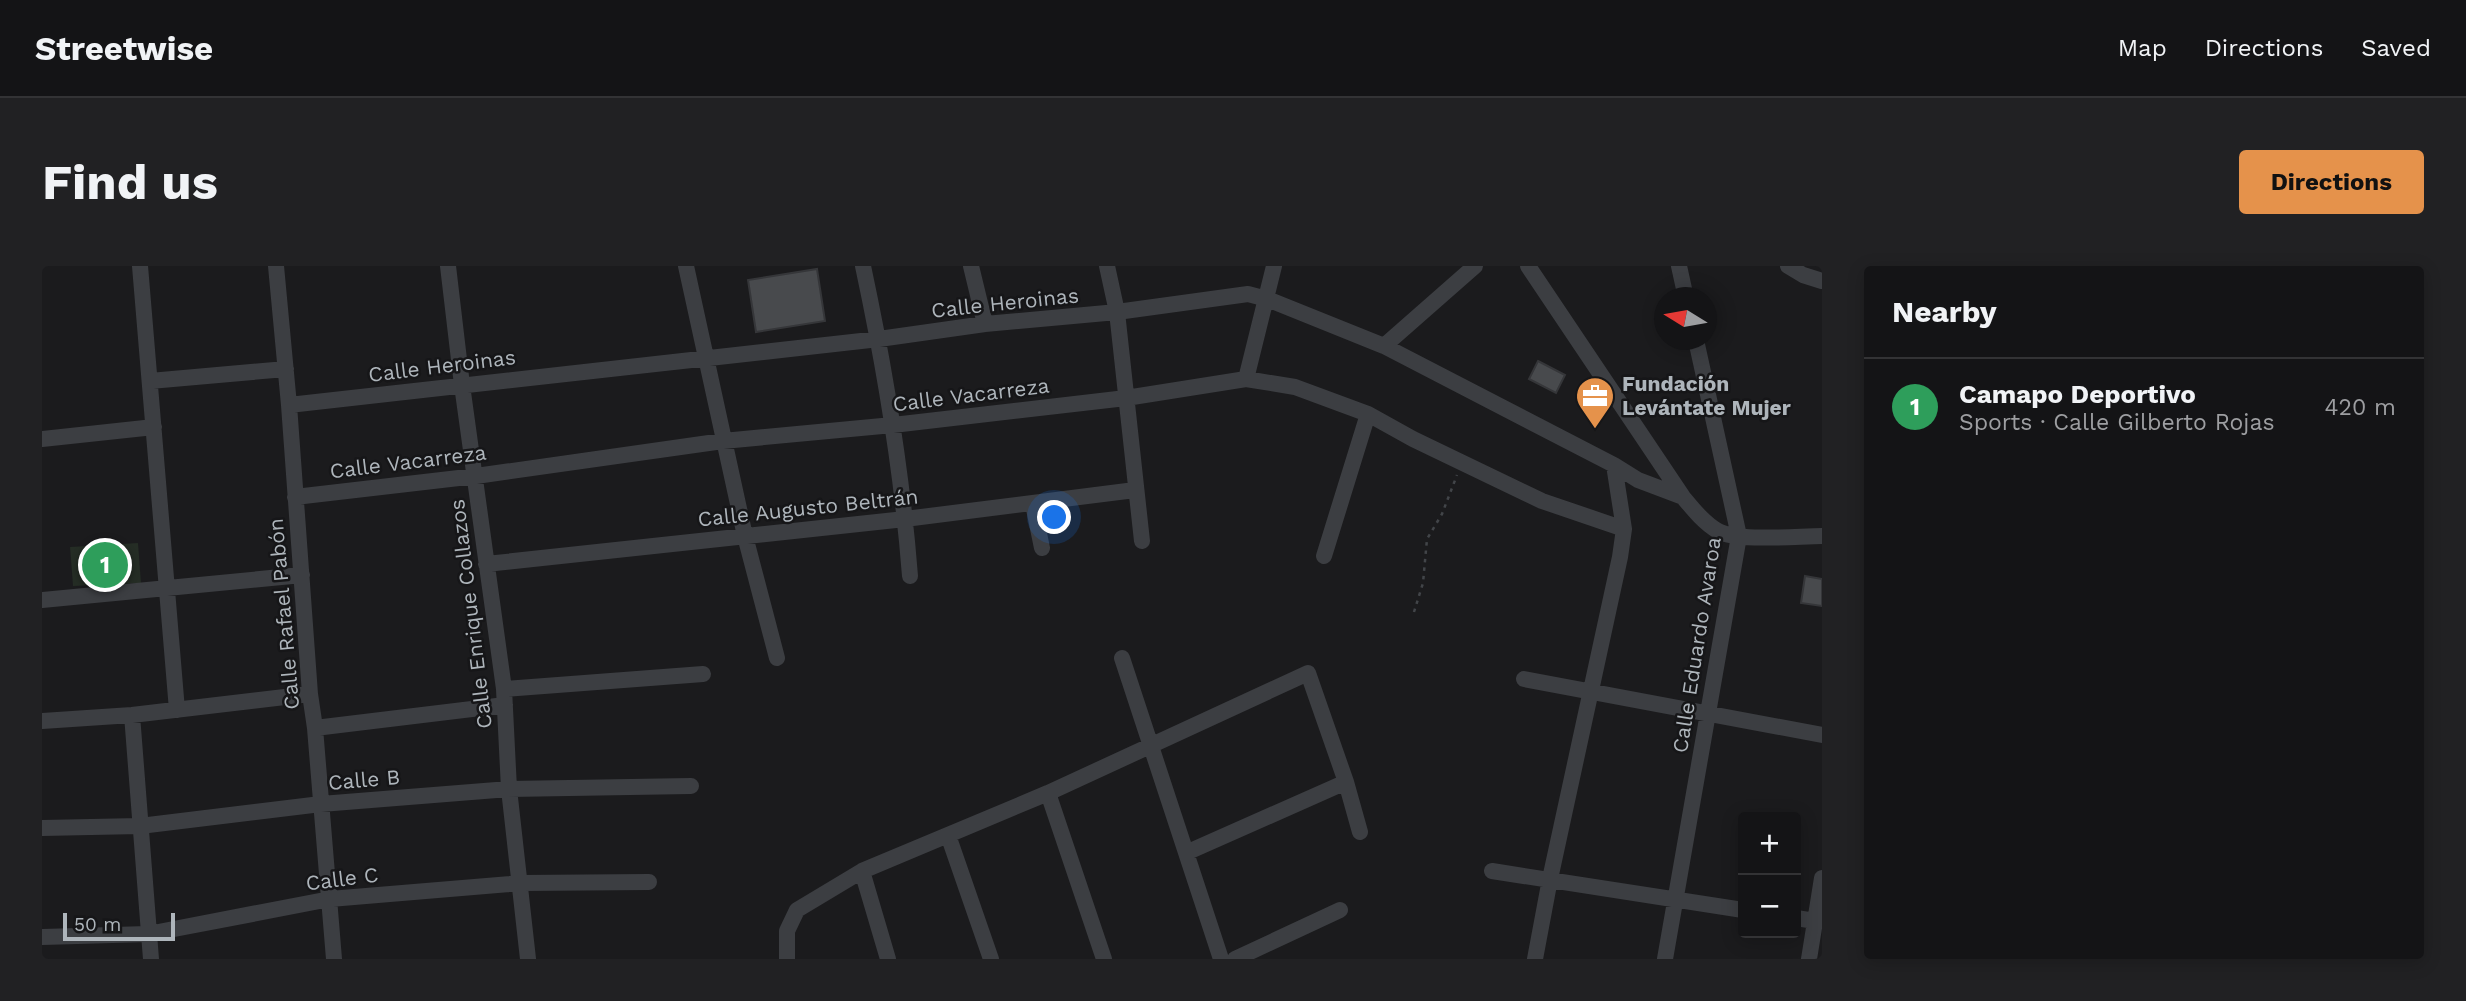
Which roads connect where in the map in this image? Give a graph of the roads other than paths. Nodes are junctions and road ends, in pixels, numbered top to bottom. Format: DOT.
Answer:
graph roads {
  1 [pos="140,266"];
  2 [pos="276,266"];
  3 [pos="448,266"];
  4 [pos="686,266"];
  5 [pos="863,266"];
  6 [pos="971,266"];
  7 [pos="1107,266"];
  8 [pos="1274,266"];
  9 [pos="1475,266"];
  10 [pos="1528,266"];
  11 [pos="1679,266"];
  12 [pos="1788,266"];
  13 [pos="1822,281"];
  14 [pos="1684,287"];
  15 [pos="1267,299"];
  16 [pos="1117,312"];
  17 [pos="985,324"];
  18 [pos="879,339"];
  19 [pos="1384,346"];
  20 [pos="1698,350"];
  21 [pos="706,358"];
  22 [pos="286,369"];
  23 [pos="1246,379"];
  24 [pos="150,381"];
  25 [pos="462,384"];
  26 [pos="1126,398"];
  27 [pos="289,405"];
  28 [pos="1368,414"];
  29 [pos="893,425"];
  30 [pos="154,427"];
  31 [pos="42,439"];
  32 [pos="723,442"];
  33 [pos="1614,465"];
  34 [pos="476,476"];
  35 [pos="1135,490"];
  36 [pos="295,497"];
  37 [pos="1683,497"];
  38 [pos="1033,504"];
  39 [pos="905,519"];
  40 [pos="1623,529"];
  41 [pos="1739,536"];
  42 [pos="1822,536"];
  43 [pos="745,537"];
  44 [pos="1142,541"];
  45 [pos="1042,548"];
  46 [pos="1324,556"];
  47 [pos="486,564"];
  48 [pos="302,575"];
  49 [pos="910,576"];
  50 [pos="167,586"];
  51 [pos="42,600"];
  52 [pos="777,658"];
  53 [pos="1122,658"];
  54 [pos="703,674"];
  55 [pos="1524,679"];
  56 [pos="1591,692"];
  57 [pos="310,694"];
  58 [pos="505,697"];
  59 [pos="177,710"];
  60 [pos="1708,713"];
  61 [pos="132,715"];
  62 [pos="42,721"];
  63 [pos="315,729"];
  64 [pos="1822,735"];
  65 [pos="1152,745"];
  66 [pos="1346,782"];
  67 [pos="691,786"];
  68 [pos="509,789"];
  69 [pos="1048,793"];
  70 [pos="321,804"];
  71 [pos="140,826"];
  72 [pos="42,828"];
  73 [pos="1360,832"];
  74 [pos="948,835"];
  75 [pos="1188,852"];
  76 [pos="1492,870"];
  77 [pos="862,871"];
  78 [pos="1822,878"];
  79 [pos="1550,880"];
  80 [pos="649,882"];
  81 [pos="521,883"];
  82 [pos="330,899"];
  83 [pos="1675,899"];
  84 [pos="1738,908"];
  85 [pos="1339,910"];
  86 [pos="1801,919"];
  87 [pos="1815,921"];
  88 [pos="148,934"];
  89 [pos="42,937"];
  90 [pos="151,959"];
  91 [pos="334,959"];
  92 [pos="528,959"];
  93 [pos="787,959"];
  94 [pos="888,959"];
  95 [pos="991,959"];
  96 [pos="1104,959"];
  97 [pos="1221,959"];
  98 [pos="1235,959"];
  99 [pos="1535,959"];
  100 [pos="1665,959"];
  101 [pos="1810,959"];
  1 -- 24 [label="street"];
  2 -- 22 [label="street, Calle Rafael Pabón"];
  3 -- 25 [label="street, Calle Enrique Collazos"];
  4 -- 21 [label="street"];
  5 -- 18 [label="street"];
  6 -- 17 [label="street"];
  7 -- 16 [label="street"];
  8 -- 15 [label="street"];
  9 -- 19 [label="street"];
  10 -- 37 [label="street"];
  11 -- 14 [label="street"];
  12 -- 13 [label="street"];
  15 -- 16 [label="street, Calle Heroinas"];
  15 -- 19 [label="street, Calle Heroinas"];
  15 -- 23 [label="street"];
  16 -- 17 [label="street, Calle Heroinas"];
  16 -- 26 [label="street"];
  17 -- 18 [label="street, Calle Heroinas"];
  18 -- 21 [label="street, Calle Heroinas"];
  18 -- 29 [label="street"];
  19 -- 33 [label="street, Calle Heroinas"];
  20 -- 41 [label="street, Calle Eduardo Avaroa"];
  21 -- 25 [label="street, Calle Heroinas"];
  21 -- 32 [label="street"];
  22 -- 24 [label="street"];
  22 -- 27 [label="street, Calle Rafael Pabón"];
  23 -- 26 [label="street, Calle Vacarreza"];
  23 -- 28 [label="street, Calle Vacarreza"];
  24 -- 30 [label="street"];
  25 -- 27 [label="street, Calle Heroinas"];
  25 -- 34 [label="street, Calle Enrique Collazos"];
  26 -- 29 [label="street, Calle Vacarreza"];
  26 -- 35 [label="street"];
  27 -- 36 [label="street, Calle Rafael Pabón"];
  28 -- 40 [label="street, Calle Vacarreza"];
  28 -- 46 [label="street"];
  29 -- 32 [label="street, Calle Vacarreza"];
  29 -- 39 [label="street"];
  30 -- 31 [label="street"];
  30 -- 50 [label="street"];
  32 -- 34 [label="street, Calle Vacarreza"];
  32 -- 43 [label="street"];
  33 -- 37 [label="street, Calle Heroinas"];
  33 -- 40 [label="street"];
  34 -- 36 [label="street, Calle Vacarreza"];
  34 -- 47 [label="street, Calle Enrique Collazos"];
  35 -- 38 [label="street, Calle Augusto Beltrán"];
  35 -- 44 [label="street"];
  36 -- 48 [label="street, Calle Rafael Pabón"];
  37 -- 41 [label="street"];
  38 -- 39 [label="street, Calle Augusto Beltrán"];
  38 -- 45 [label="street"];
  39 -- 43 [label="street, Calle Augusto Beltrán"];
  39 -- 49 [label="street"];
  40 -- 56 [label="street"];
  41 -- 42 [label="street"];
  41 -- 60 [label="street, Calle Eduardo Avaroa"];
  43 -- 47 [label="street, Calle Augusto Beltrán"];
  43 -- 52 [label="street"];
  47 -- 58 [label="street, Calle Enrique Collazos"];
  48 -- 50 [label="street"];
  48 -- 57 [label="street, Calle Rafael Pabón"];
  50 -- 51 [label="street"];
  50 -- 59 [label="street"];
  53 -- 65 [label="street"];
  54 -- 58 [label="street"];
  55 -- 56 [label="street"];
  56 -- 60 [label="street"];
  56 -- 79 [label="street"];
  57 -- 59 [label="street"];
  57 -- 63 [label="street, Calle Rafael Pabón"];
  58 -- 63 [label="street"];
  58 -- 68 [label="street, Calle Enrique Collazos"];
  59 -- 61 [label="street"];
  60 -- 64 [label="street"];
  60 -- 83 [label="street, Calle Eduardo Avaroa"];
  61 -- 62 [label="street"];
  61 -- 71 [label="street"];
  63 -- 70 [label="street, Calle Rafael Pabón"];
  65 -- 66 [label="street"];
  65 -- 69 [label="street"];
  65 -- 75 [label="street"];
  66 -- 73 [label="street"];
  66 -- 75 [label="street"];
  67 -- 68 [label="street, Calle B"];
  68 -- 70 [label="street, Calle B"];
  68 -- 81 [label="street, Calle Enrique Collazos"];
  69 -- 74 [label="street"];
  69 -- 96 [label="street"];
  70 -- 71 [label="street, Calle B"];
  70 -- 82 [label="street, Calle Rafael Pabón"];
  71 -- 72 [label="street, Calle B"];
  71 -- 88 [label="street"];
  74 -- 77 [label="street"];
  74 -- 95 [label="street"];
  75 -- 97 [label="street"];
  76 -- 79 [label="street"];
  77 -- 93 [label="street"];
  77 -- 94 [label="street"];
  78 -- 87 [label="street"];
  79 -- 83 [label="street"];
  79 -- 99 [label="street"];
  80 -- 81 [label="street, Calle C"];
  81 -- 82 [label="street, Calle C"];
  81 -- 92 [label="street, Calle Enrique Collazos"];
  82 -- 88 [label="street, Calle C"];
  82 -- 91 [label="street, Calle Rafael Pabón"];
  83 -- 84 [label="street"];
  83 -- 100 [label="street, Calle Eduardo Avaroa"];
  85 -- 98 [label="street"];
  86 -- 87 [label="street"];
  87 -- 101 [label="street"];
  88 -- 89 [label="street, Calle C"];
  88 -- 90 [label="street"];
}
